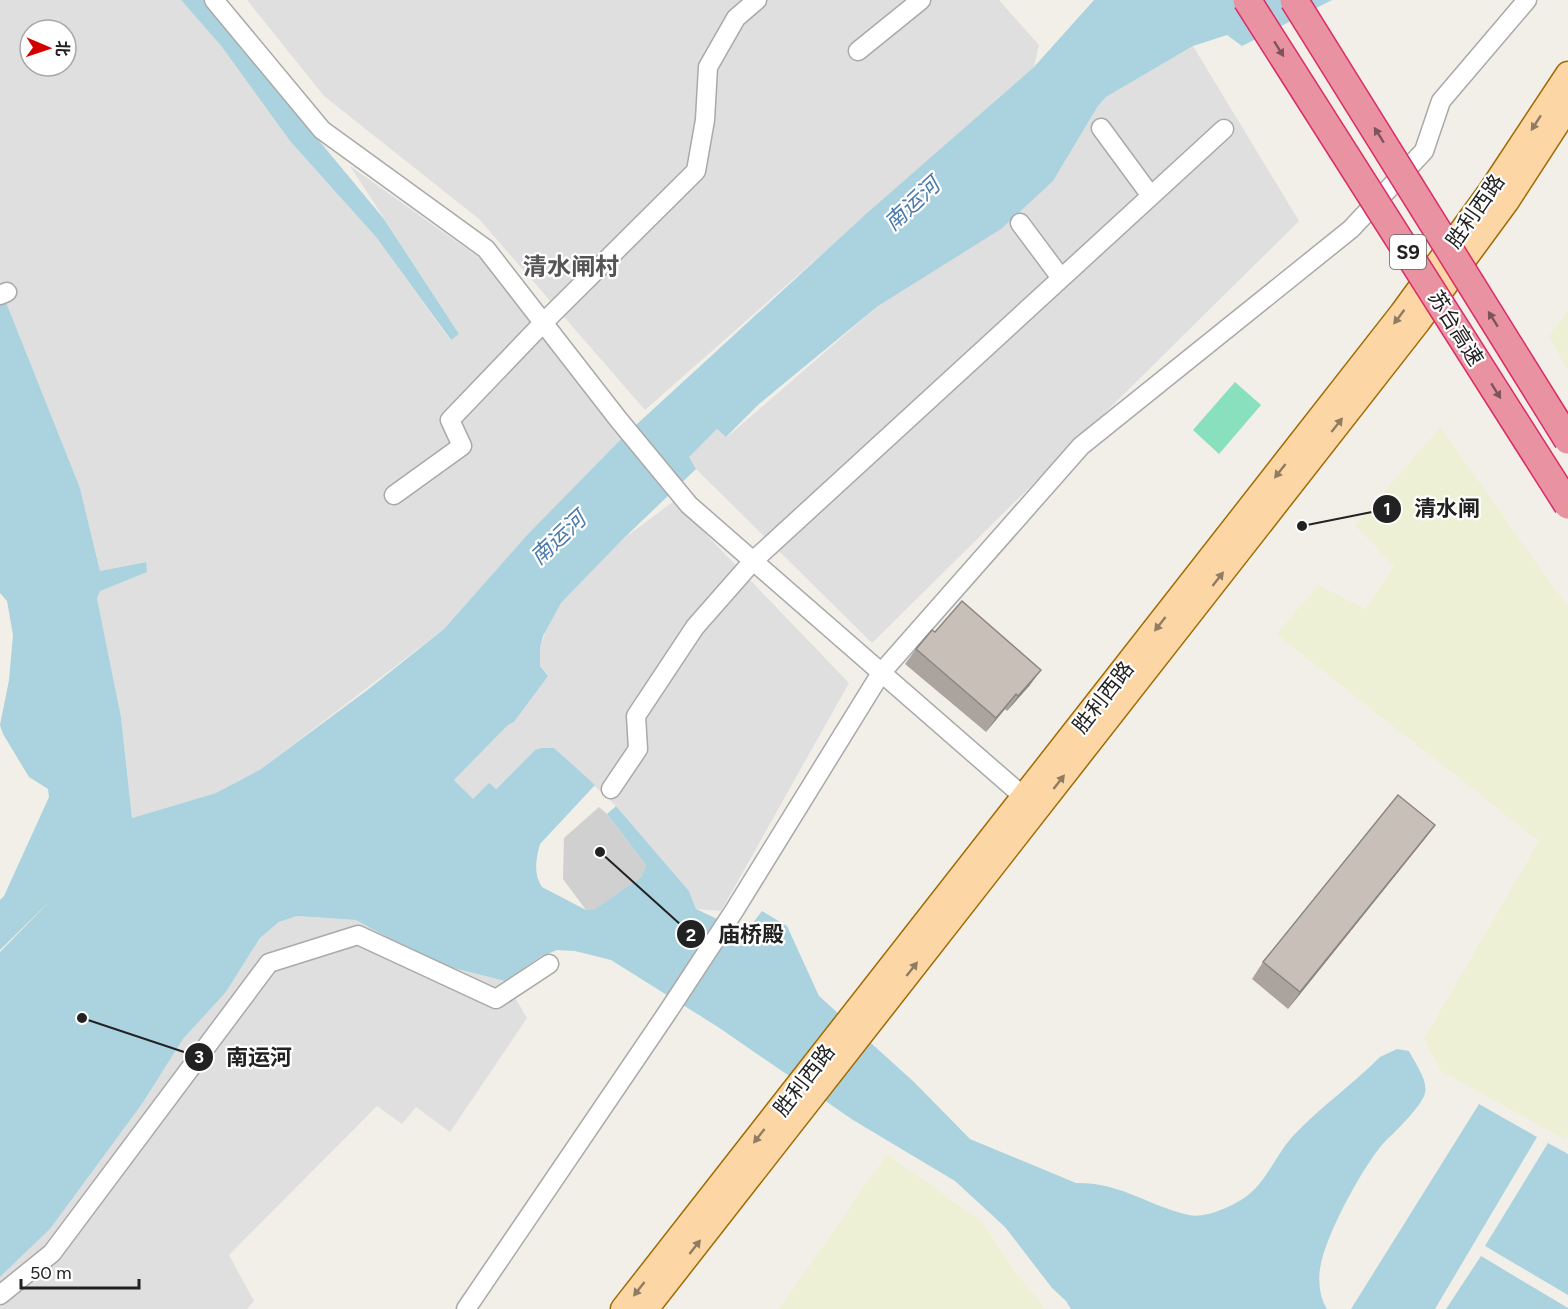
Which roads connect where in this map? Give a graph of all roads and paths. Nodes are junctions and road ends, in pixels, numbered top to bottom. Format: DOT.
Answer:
graph roads {
  1 [pos="214,0"];
  2 [pos="757,0"];
  3 [pos="921,0"];
  4 [pos="1247,0"];
  5 [pos="1294,0"];
  6 [pos="1527,0"];
  7 [pos="858,51"];
  8 [pos="1568,74"];
  9 [pos="1568,107"];
  10 [pos="1101,128"];
  11 [pos="1224,129"];
  12 [pos="1150,196"];
  13 [pos="1020,223"];
  14 [pos="1061,278"];
  15 [pos="543,323"];
  16 [pos="1568,440"];
  17 [pos="394,495"];
  18 [pos="1568,505"];
  19 [pos="753,561"];
  20 [pos="881,673"];
  21 [pos="611,789"];
  22 [pos="1031,803"];
  23 [pos="549,964"];
  24 [pos="802,1096"];
  25 [pos="0,1295"];
  26 [pos="466,1309"];
  27 [pos="623,1309"];
  28 [pos="646,1309"];
  1 -- 15 [label="street"];
  2 -- 15 [label="street"];
  3 -- 7 [label="street"];
  4 -- 18 [label="highway, 苏台高速 / S9, one-way, bridge"];
  16 -- 5 [label="highway, 苏台高速 / S9, one-way, bridge"];
  6 -- 20 [label="street"];
  8 -- 22 [label="main road, 胜利西路, one-way"];
  22 -- 9 [label="main road, 胜利西路, one-way"];
  10 -- 12 [label="street"];
  11 -- 12 [label="street"];
  12 -- 14 [label="street"];
  13 -- 14 [label="street"];
  14 -- 19 [label="street"];
  15 -- 17 [label="street"];
  15 -- 19 [label="street"];
  19 -- 20 [label="street"];
  19 -- 21 [label="street"];
  20 -- 22 [label="street"];
  20 -- 26 [label="street"];
  22 -- 24 [label="main road, 胜利西路"];
  23 -- 25 [label="street"];
  24 -- 27 [label="main road, 胜利西路, one-way"];
  28 -- 24 [label="main road, 胜利西路, one-way"];
}
